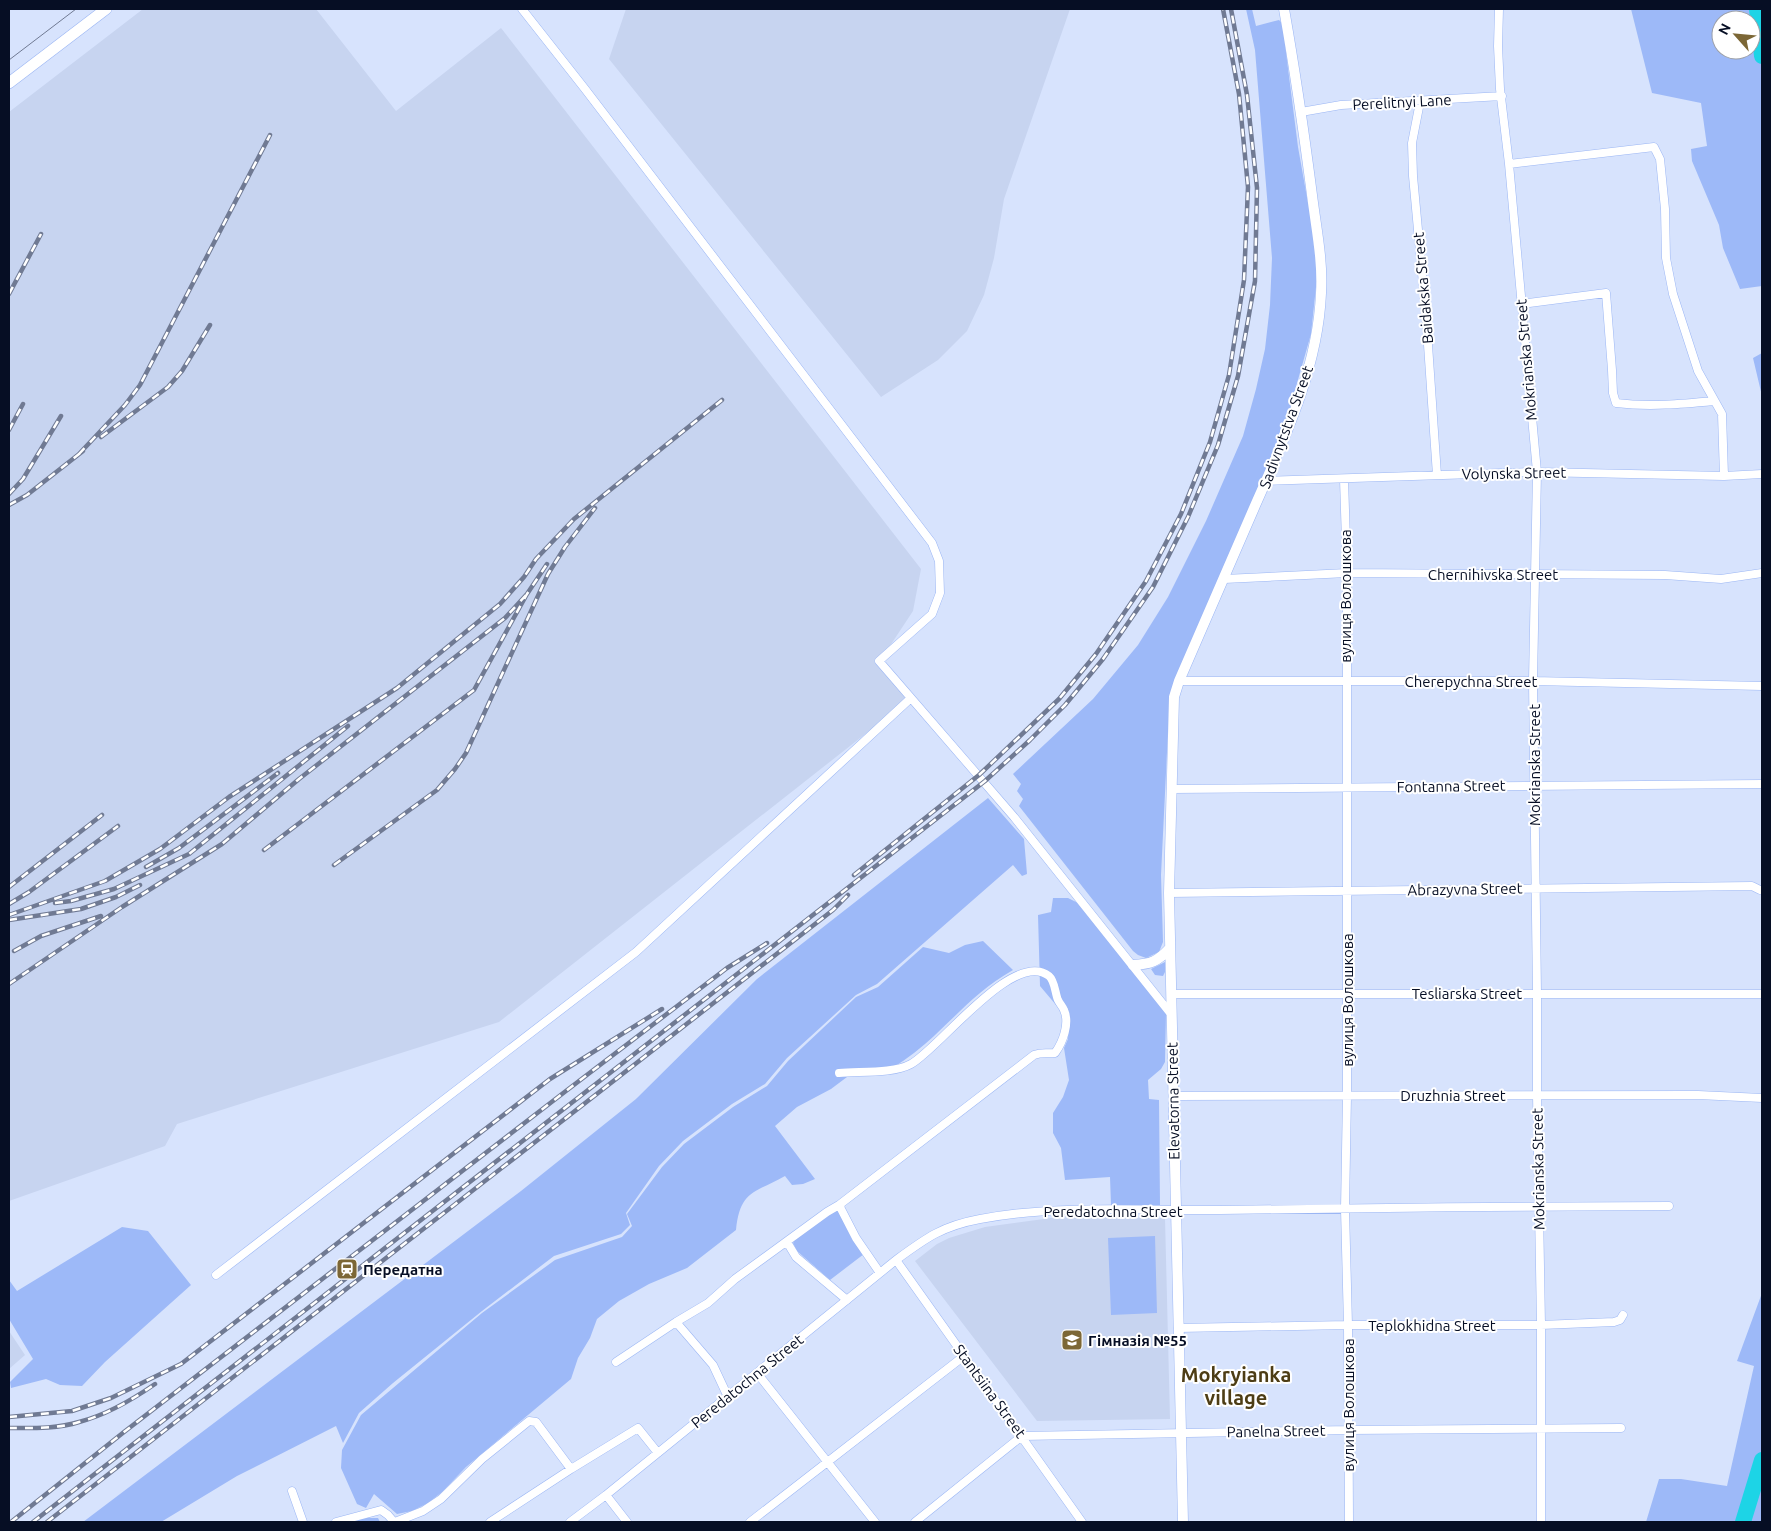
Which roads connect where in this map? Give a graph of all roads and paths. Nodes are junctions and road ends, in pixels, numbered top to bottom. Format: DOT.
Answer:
graph roads {
  1 [pos="106,9"];
  2 [pos="522,9"];
  3 [pos="1284,9"];
  4 [pos="1499,9"];
  5 [pos="9,83"];
  6 [pos="1502,96"];
  7 [pos="1420,102"];
  8 [pos="1301,112"];
  9 [pos="1509,164"];
  10 [pos="1521,304"];
  11 [pos="1714,401"];
  12 [pos="1537,472"];
  13 [pos="1762,474"];
  14 [pos="1437,475"];
  15 [pos="1724,476"];
  16 [pos="1344,479"];
  17 [pos="1266,481"];
  18 [pos="1347,573"];
  19 [pos="1762,573"];
  20 [pos="1535,574"];
  21 [pos="1224,579"];
  22 [pos="1180,681"];
  23 [pos="1533,681"];
  24 [pos="1345,682"];
  25 [pos="1762,686"];
  26 [pos="912,698"];
  27 [pos="1762,784"];
  28 [pos="1534,786"];
  29 [pos="1346,787"];
  30 [pos="1171,789"];
  31 [pos="1535,889"];
  32 [pos="1760,890"];
  33 [pos="1346,891"];
  34 [pos="1169,892"];
  35 [pos="1170,948"];
  36 [pos="1133,965"];
  37 [pos="1537,993"];
  38 [pos="1171,994"];
  39 [pos="1347,994"];
  40 [pos="1762,994"];
  41 [pos="1171,1014"];
  42 [pos="839,1073"];
  43 [pos="1536,1094"];
  44 [pos="1347,1095"];
  45 [pos="1173,1096"];
  46 [pos="1762,1098"];
  47 [pos="840,1205"];
  48 [pos="1539,1206"];
  49 [pos="1669,1206"];
  50 [pos="1345,1209"];
  51 [pos="1176,1211"];
  52 [pos="787,1242"];
  53 [pos="896,1260"];
  54 [pos="880,1273"];
  55 [pos="216,1275"];
  56 [pos="847,1300"];
  57 [pos="1624,1316"];
  58 [pos="676,1322"];
  59 [pos="1348,1325"];
  60 [pos="1541,1325"];
  61 [pos="1178,1328"];
  62 [pos="964,1356"];
  63 [pos="616,1362"];
  64 [pos="758,1373"];
  65 [pos="728,1397"];
  66 [pos="1621,1428"];
  67 [pos="1540,1429"];
  68 [pos="1348,1430"];
  69 [pos="1180,1434"];
  70 [pos="1022,1436"];
  71 [pos="658,1453"];
  72 [pos="828,1462"];
  73 [pos="571,1469"];
  74 [pos="292,1491"];
  75 [pos="606,1495"];
  76 [pos="303,1522"];
  77 [pos="336,1522"];
  78 [pos="394,1522"];
  79 [pos="490,1522"];
  80 [pos="570,1522"];
  81 [pos="627,1522"];
  82 [pos="750,1522"];
  83 [pos="875,1522"];
  84 [pos="915,1522"];
  85 [pos="1082,1522"];
  86 [pos="1183,1522"];
  87 [pos="1349,1522"];
  88 [pos="1541,1522"];
  1 -- 5 [label="main road"];
  2 -- 26 [label="street"];
  3 -- 8 [label="street, Sadivnytstva Street"];
  4 -- 6 [label="street, Mokrianska Street"];
  6 -- 7 [label="street, Perelitnyi Lane"];
  6 -- 9 [label="street, Mokrianska Street"];
  7 -- 8 [label="street, Perelitnyi Lane"];
  7 -- 14 [label="street, Baidakska Street"];
  8 -- 17 [label="street, Sadivnytstva Street"];
  9 -- 10 [label="street, Mokrianska Street"];
  9 -- 11 [label="street"];
  10 -- 11 [label="street"];
  10 -- 12 [label="street, Mokrianska Street"];
  11 -- 15 [label="street"];
  12 -- 14 [label="street, Volynska Street"];
  12 -- 15 [label="street, Volynska Street"];
  12 -- 20 [label="street, Mokrianska Street"];
  13 -- 15 [label="street, Volynska Street"];
  14 -- 16 [label="street, Volynska Street"];
  16 -- 17 [label="street, Volynska Street"];
  16 -- 18 [label="street, вулиця Волошкова"];
  17 -- 21 [label="street, Sadivnytstva Street"];
  18 -- 20 [label="street, Chernihivska Street"];
  18 -- 21 [label="street, Chernihivska Street"];
  18 -- 24 [label="street, вулиця Волошкова"];
  19 -- 20 [label="street, Chernihivska Street"];
  20 -- 23 [label="street, Mokrianska Street"];
  21 -- 22 [label="street, Sadivnytstva Street"];
  22 -- 24 [label="street, Cherepychna Street"];
  22 -- 30 [label="street, Elevatorna Street"];
  23 -- 24 [label="street, Cherepychna Street"];
  23 -- 25 [label="street, Cherepychna Street"];
  23 -- 28 [label="street, Mokrianska Street"];
  24 -- 29 [label="street, вулиця Волошкова"];
  26 -- 36 [label="street"];
  26 -- 55 [label="street"];
  27 -- 28 [label="street, Fontanna Street"];
  28 -- 29 [label="street, Fontanna Street"];
  28 -- 31 [label="street, Mokrianska Street"];
  29 -- 30 [label="street, Fontanna Street"];
  29 -- 33 [label="street, вулиця Волошкова"];
  30 -- 34 [label="street, Elevatorna Street"];
  31 -- 32 [label="street, Abrazyvna Street"];
  31 -- 33 [label="street, Abrazyvna Street"];
  31 -- 37 [label="street, Mokrianska Street"];
  33 -- 34 [label="street, Abrazyvna Street"];
  33 -- 39 [label="street, вулиця Волошкова"];
  34 -- 35 [label="street, Elevatorna Street"];
  35 -- 36 [label="street"];
  35 -- 38 [label="street, Elevatorna Street"];
  36 -- 41 [label="street"];
  37 -- 39 [label="street, Tesliarska Street"];
  37 -- 40 [label="street, Tesliarska Street"];
  37 -- 43 [label="street, Mokrianska Street"];
  38 -- 39 [label="street, Tesliarska Street"];
  38 -- 41 [label="street, Elevatorna Street"];
  39 -- 44 [label="street, вулиця Волошкова"];
  41 -- 45 [label="street, Elevatorna Street"];
  42 -- 47 [label="street"];
  43 -- 44 [label="street, Druzhnia Street"];
  43 -- 46 [label="street, Druzhnia Street"];
  43 -- 48 [label="street, Mokrianska Street"];
  44 -- 45 [label="street, Druzhnia Street"];
  44 -- 50 [label="street, вулиця Волошкова"];
  45 -- 51 [label="street, Elevatorna Street"];
  47 -- 52 [label="street"];
  47 -- 54 [label="street"];
  48 -- 49 [label="street, Peredatochna Street"];
  48 -- 50 [label="street, Peredatochna Street"];
  48 -- 60 [label="street, Mokrianska Street"];
  50 -- 51 [label="street, Peredatochna Street"];
  50 -- 59 [label="street, вулиця Волошкова"];
  51 -- 53 [label="street, Peredatochna Street"];
  51 -- 61 [label="street, Elevatorna Street"];
  52 -- 56 [label="street"];
  52 -- 58 [label="street"];
  53 -- 54 [label="street, Peredatochna Street"];
  53 -- 62 [label="street, Stantsiina Street"];
  54 -- 56 [label="street, Peredatochna Street"];
  56 -- 64 [label="street, Peredatochna Street"];
  57 -- 60 [label="street, Teplokhidna Street"];
  58 -- 63 [label="street"];
  58 -- 65 [label="street"];
  59 -- 60 [label="street, Teplokhidna Street"];
  59 -- 61 [label="street, Teplokhidna Street"];
  59 -- 68 [label="street, вулиця Волошкова"];
  60 -- 67 [label="street, Mokrianska Street"];
  61 -- 69 [label="street, Elevatorna Street"];
  62 -- 70 [label="street, Stantsiina Street"];
  62 -- 72 [label="street"];
  64 -- 65 [label="street, Peredatochna Street"];
  64 -- 72 [label="street"];
  65 -- 71 [label="street, Peredatochna Street"];
  66 -- 67 [label="street, Panelna Street"];
  67 -- 68 [label="street, Panelna Street"];
  67 -- 88 [label="street, Mokrianska Street"];
  68 -- 69 [label="street, Panelna Street"];
  68 -- 87 [label="street, вулиця Волошкова"];
  69 -- 70 [label="street, Panelna Street"];
  69 -- 86 [label="street, Elevatorna Street"];
  70 -- 84 [label="street"];
  70 -- 85 [label="street, Stantsiina Street"];
  71 -- 73 [label="street"];
  71 -- 75 [label="street, Peredatochna Street"];
  72 -- 82 [label="street"];
  72 -- 83 [label="street"];
  73 -- 78 [label="street"];
  73 -- 79 [label="street"];
  74 -- 76 [label="street"];
  75 -- 80 [label="street, Peredatochna Street"];
  75 -- 81 [label="street"];
  77 -- 78 [label="street"];
}
